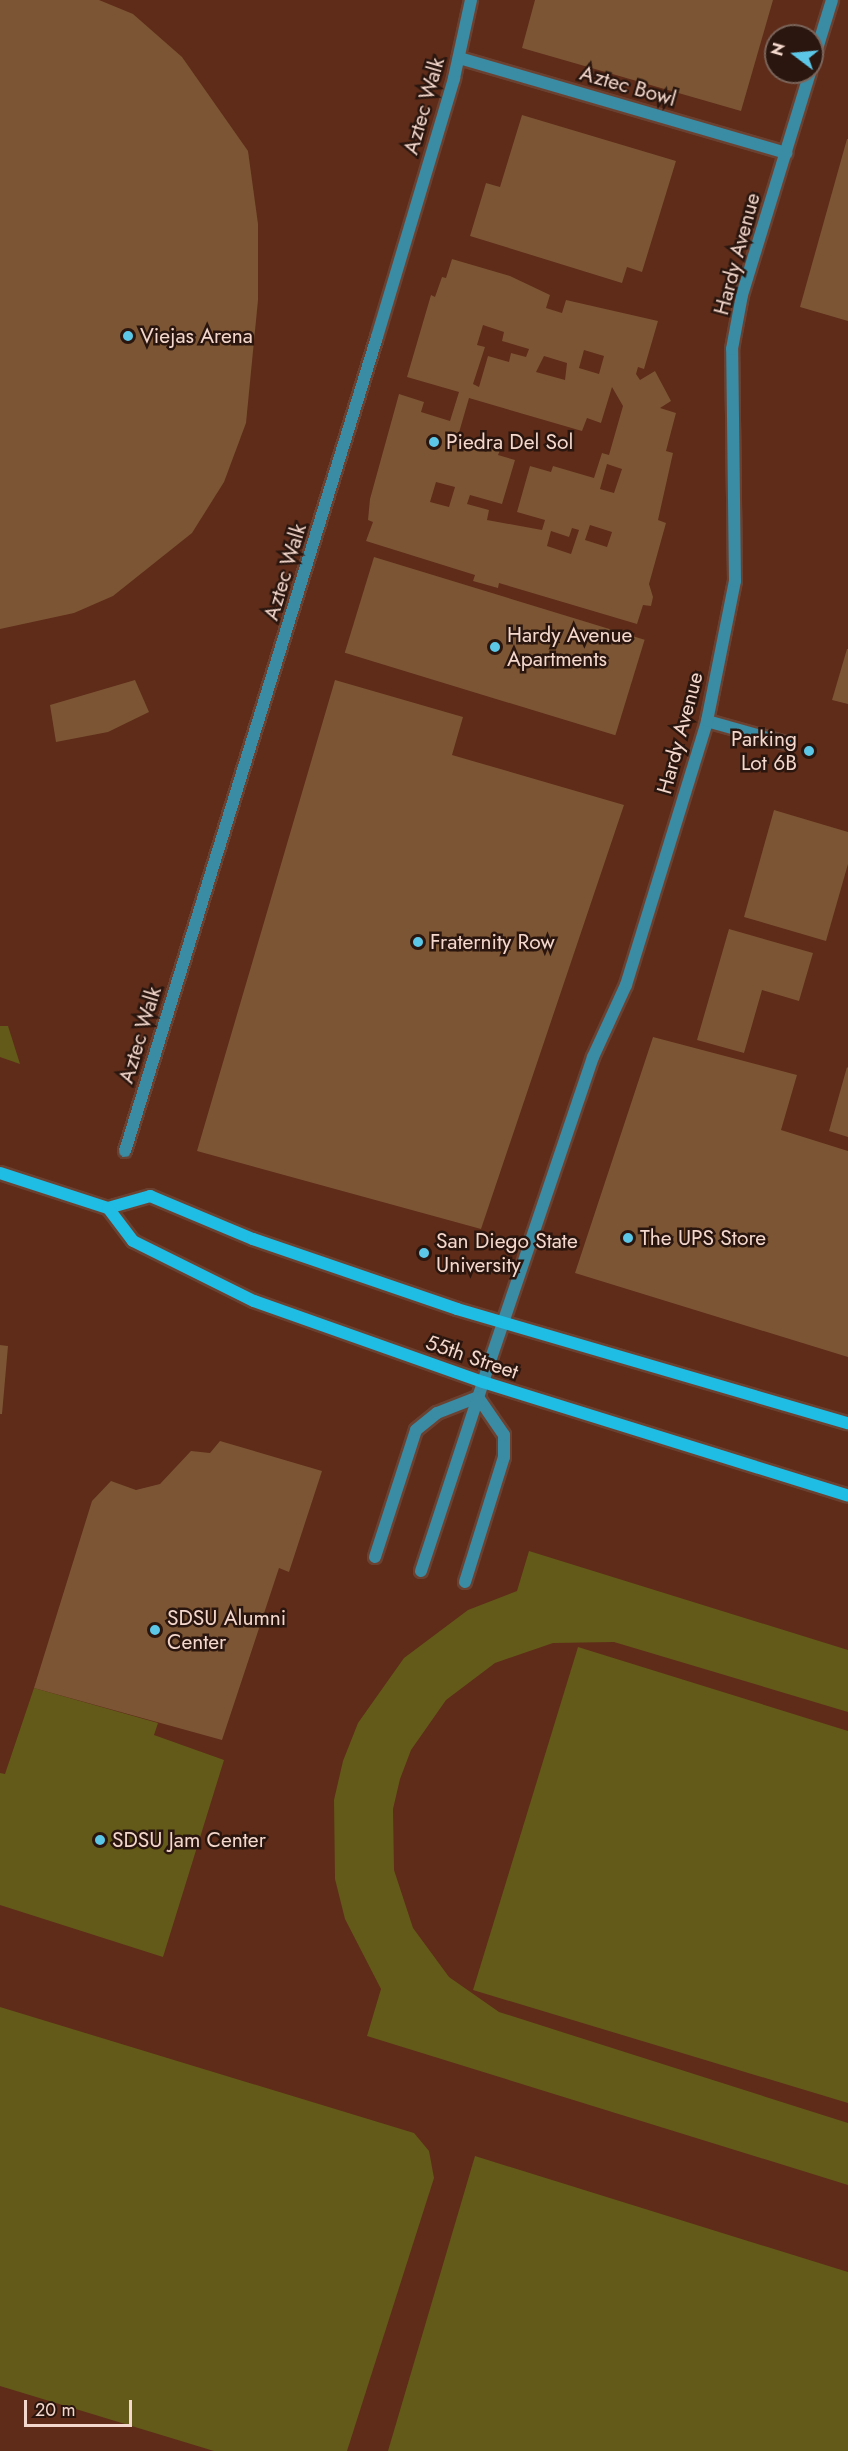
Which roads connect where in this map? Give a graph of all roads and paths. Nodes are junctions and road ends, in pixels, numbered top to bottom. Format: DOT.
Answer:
graph roads {
  1 [pos="471,0"];
  2 [pos="831,0"];
  3 [pos="824,24"];
  4 [pos="459,58"];
  5 [pos="806,84"];
  6 [pos="786,153"];
  7 [pos="707,721"];
  8 [pos="786,743"];
  9 [pos="125,1151"];
  10 [pos="0,1173"];
  11 [pos="108,1208"];
  12 [pos="503,1322"];
  13 [pos="483,1382"];
  14 [pos="478,1397"];
  15 [pos="848,1422"];
  16 [pos="848,1496"];
  17 [pos="375,1557"];
  18 [pos="421,1571"];
  19 [pos="465,1582"];
  1 -- 4 [label="street, Aztec Walk"];
  2 -- 3 [label="street"];
  4 -- 6 [label="street, Aztec Bowl"];
  4 -- 9 [label="street, Aztec Walk"];
  5 -- 6 [label="street, Hardy Avenue"];
  6 -- 7 [label="street, Hardy Avenue"];
  7 -- 8 [label="street"];
  7 -- 12 [label="street, Hardy Avenue"];
  10 -- 11 [label="street"];
  11 -- 12 [label="street, 55th Street"];
  11 -- 13 [label="street, 55th Street"];
  12 -- 13 [label="street, Hardy Avenue"];
  12 -- 15 [label="street, 55th Street"];
  13 -- 14 [label="street, Hardy Avenue"];
  13 -- 16 [label="street, 55th Street"];
  14 -- 17 [label="street"];
  14 -- 18 [label="street, Hardy Avenue"];
  14 -- 19 [label="street"];
}
